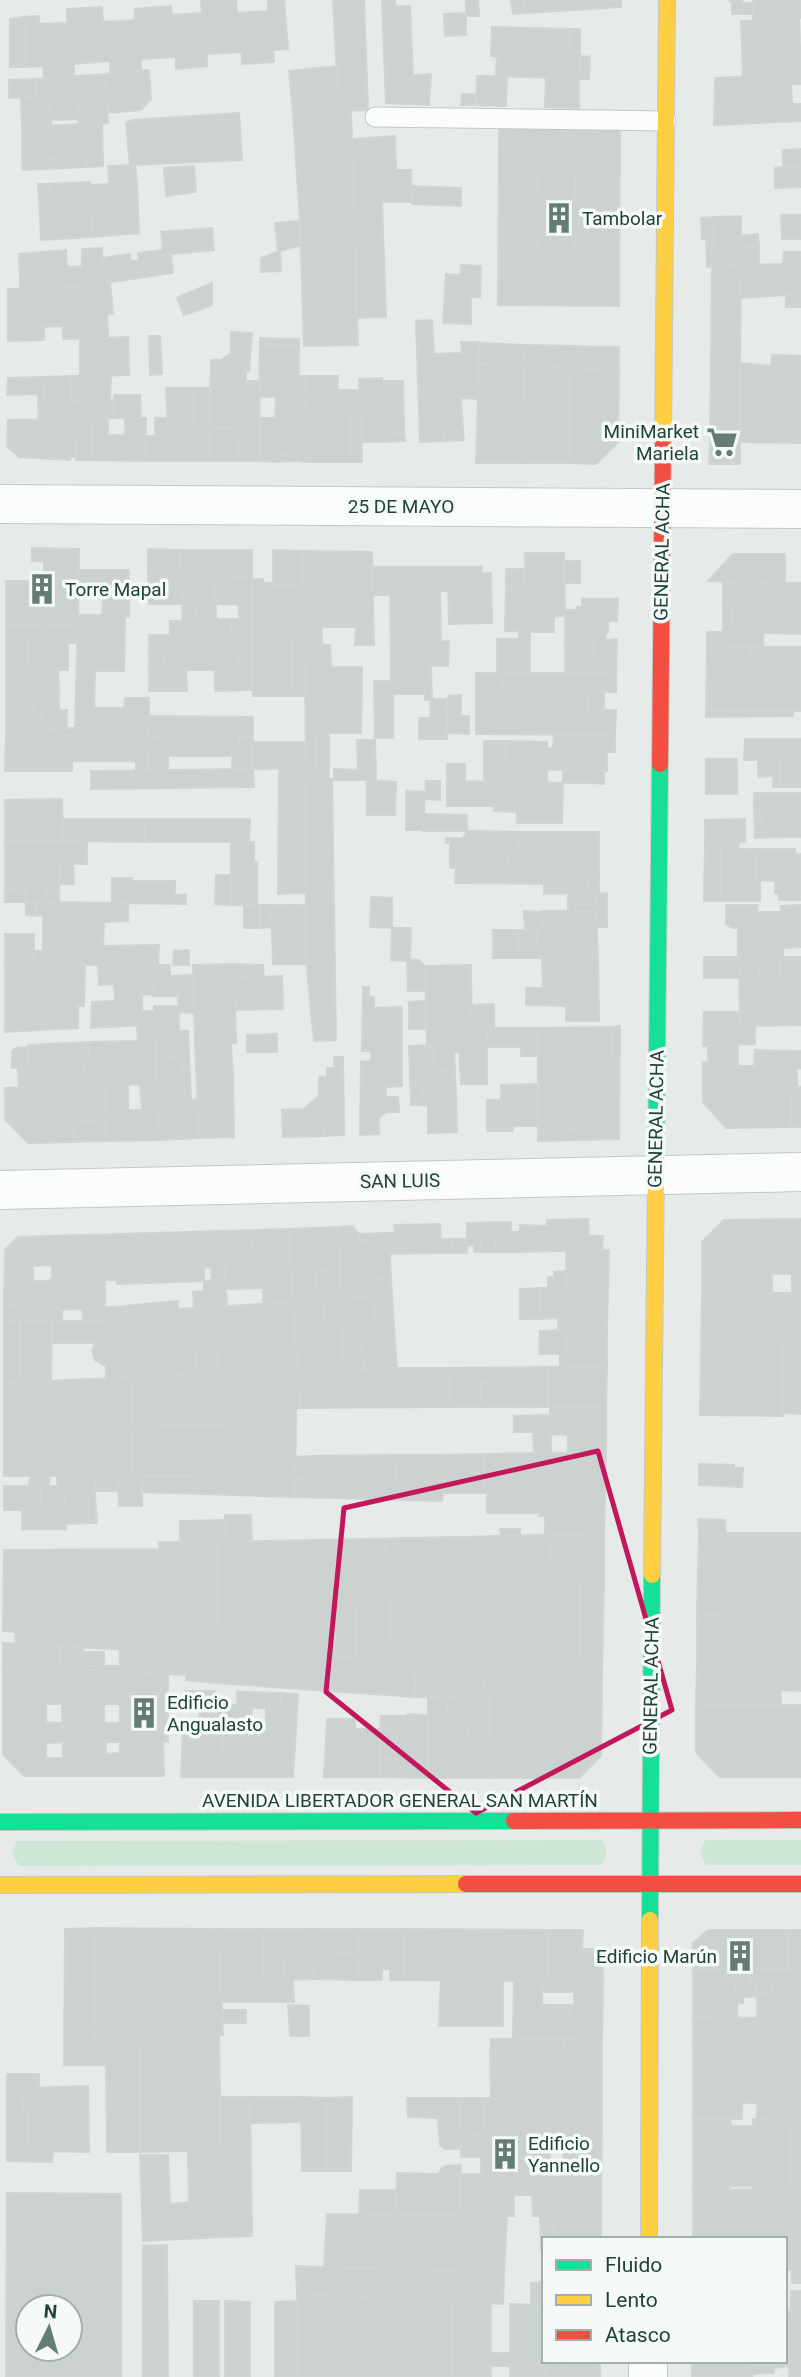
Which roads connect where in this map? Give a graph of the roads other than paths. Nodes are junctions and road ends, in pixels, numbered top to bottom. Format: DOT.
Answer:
graph roads {
  1 [pos="667,0"];
  2 [pos="375,117"];
  3 [pos="666,121"];
  4 [pos="0,504"];
  5 [pos="662,508"];
  6 [pos="801,509"];
  7 [pos="801,1172"];
  8 [pos="656,1175"];
  9 [pos="0,1190"];
  10 [pos="801,1820"];
  11 [pos="650,1821"];
  12 [pos="0,1822"];
  13 [pos="801,1884"];
  14 [pos="0,1885"];
  15 [pos="649,1885"];
  16 [pos="649,2237"];
  1 -- 3 [label="street, GENERAL ACHA"];
  2 -- 3 [label="lane"];
  3 -- 5 [label="street, GENERAL ACHA"];
  4 -- 5 [label="street, 25 DE MAYO"];
  5 -- 6 [label="street, 25 DE MAYO"];
  5 -- 8 [label="street, GENERAL ACHA"];
  7 -- 8 [label="street, SAN LUIS"];
  8 -- 9 [label="street, SAN LUIS"];
  8 -- 11 [label="street, GENERAL ACHA"];
  10 -- 11 [label="street, AVENIDA LIBERTADOR GENERAL SAN MARTÍN"];
  11 -- 12 [label="street, AVENIDA LIBERTADOR GENERAL SAN MARTÍN"];
  11 -- 15 [label="street, GENERAL ACHA"];
  13 -- 15 [label="street"];
  14 -- 15 [label="street"];
  15 -- 16 [label="street, GENERAL ACHA"];
}
